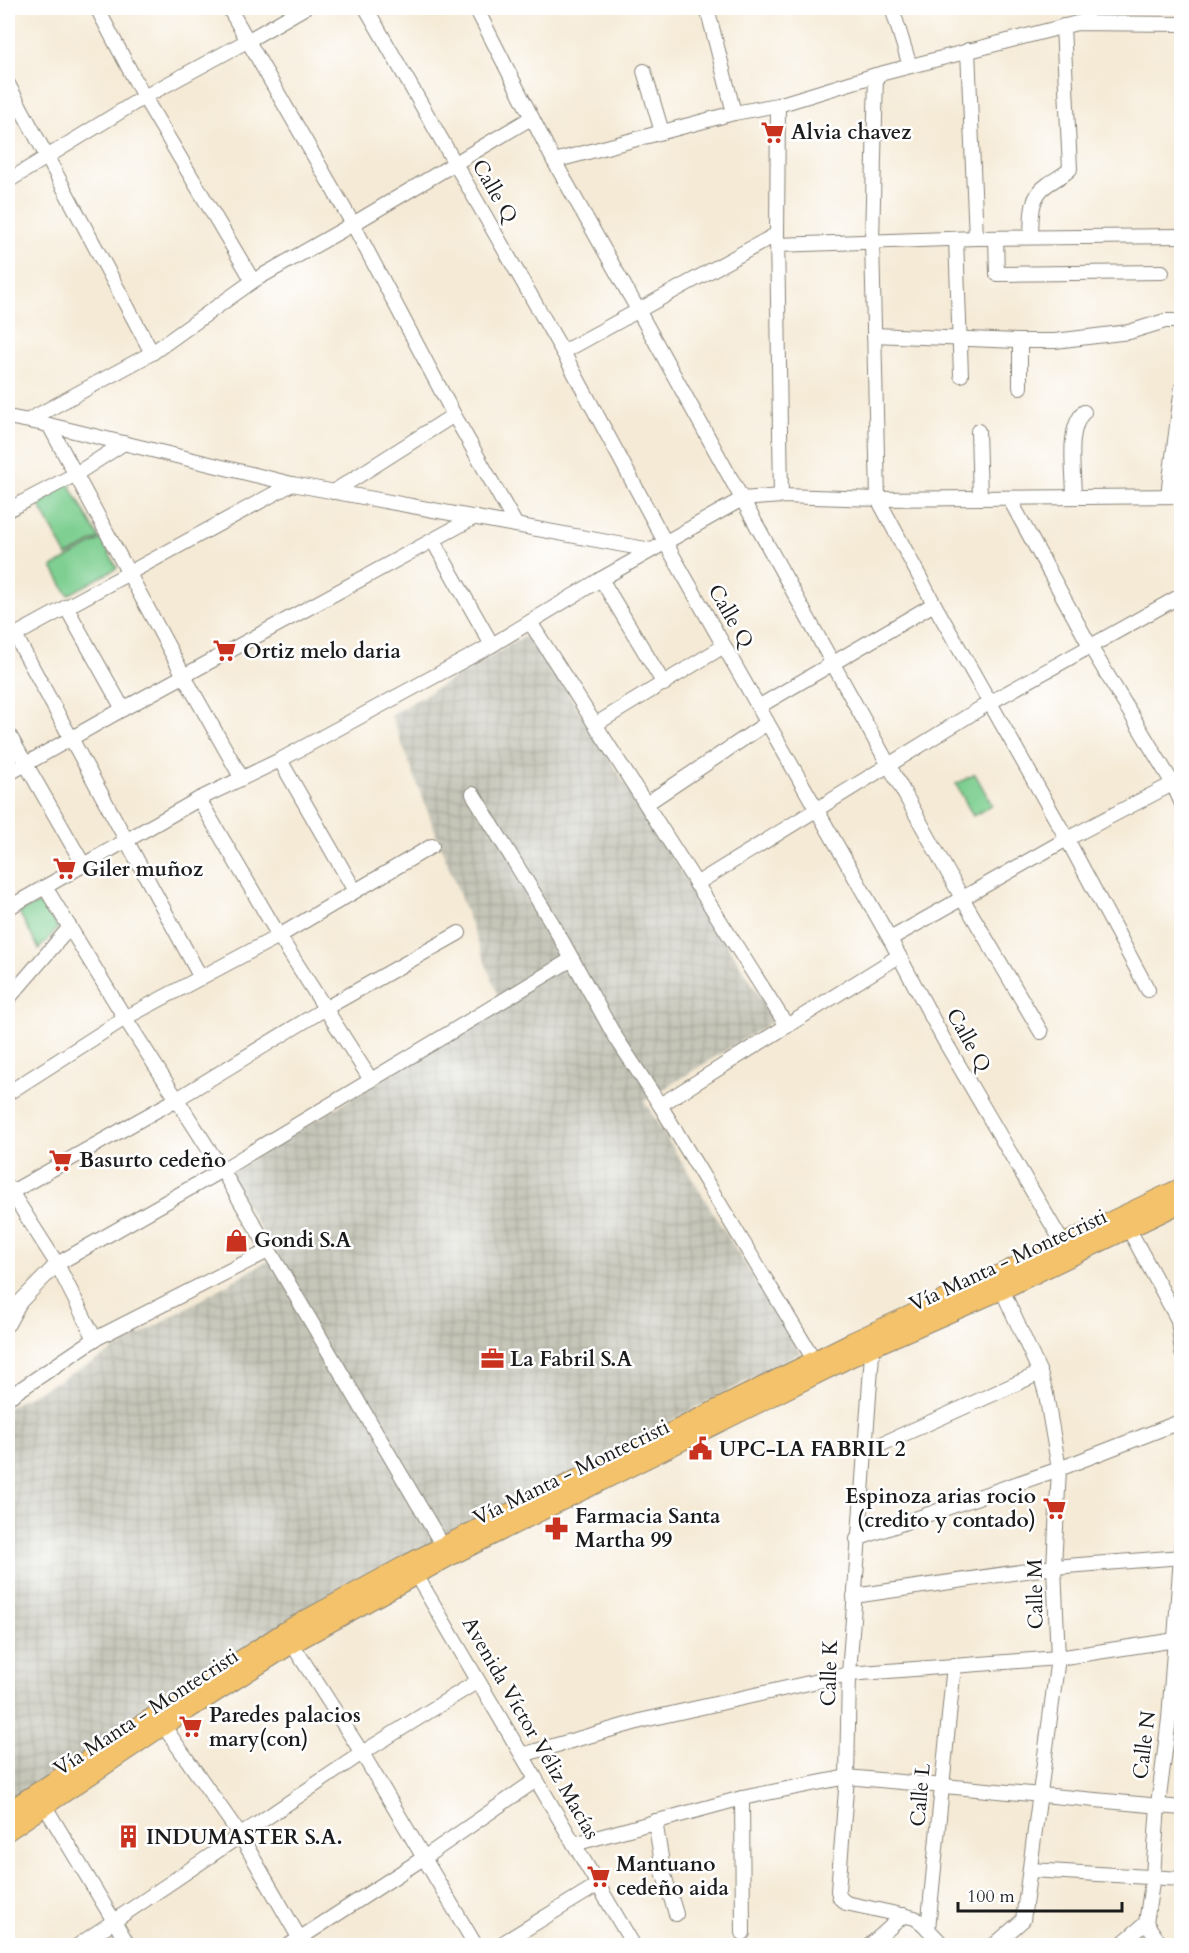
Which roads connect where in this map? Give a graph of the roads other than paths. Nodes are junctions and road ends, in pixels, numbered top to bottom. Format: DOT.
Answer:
graph roads {
  1 [pos="96,8"];
  2 [pos="229,8"];
  3 [pos="304,8"];
  4 [pos="366,8"];
  5 [pos="476,8"];
  6 [pos="707,8"];
  7 [pos="892,8"];
  8 [pos="1086,8"];
  9 [pos="1087,23"];
  10 [pos="1182,24"];
  11 [pos="1063,26"];
  12 [pos="247,41"];
  13 [pos="968,50"];
  14 [pos="910,66"];
  15 [pos="644,71"];
  16 [pos="876,75"];
  17 [pos="9,88"];
  18 [pos="144,97"];
  19 [pos="778,105"];
  20 [pos="734,113"];
  21 [pos="531,118"];
  22 [pos="662,132"];
  23 [pos="47,158"];
  24 [pos="554,161"];
  25 [pos="455,164"];
  26 [pos="8,181"];
  27 [pos="353,224"];
  28 [pos="1182,236"];
  29 [pos="1031,237"];
  30 [pos="976,238"];
  31 [pos="996,238"];
  32 [pos="777,239"];
  33 [pos="956,239"];
  34 [pos="872,241"];
  35 [pos="1162,272"];
  36 [pos="253,281"];
  37 [pos="638,310"];
  38 [pos="1182,321"];
  39 [pos="874,335"];
  40 [pos="959,339"];
  41 [pos="1020,341"];
  42 [pos="563,352"];
  43 [pos="152,353"];
  44 [pos="961,375"];
  45 [pos="1020,387"];
  46 [pos="1182,387"];
  47 [pos="1084,412"];
  48 [pos="454,415"];
  49 [pos="8,417"];
  50 [pos="29,420"];
  51 [pos="49,425"];
  52 [pos="978,430"];
  53 [pos="124,442"];
  54 [pos="76,474"];
  55 [pos="292,484"];
  56 [pos="333,492"];
  57 [pos="781,496"];
  58 [pos="1175,496"];
  59 [pos="1074,497"];
  60 [pos="980,498"];
  61 [pos="1009,498"];
  62 [pos="742,499"];
  63 [pos="878,499"];
  64 [pos="8,510"];
  65 [pos="475,518"];
  66 [pos="516,525"];
  67 [pos="433,541"];
  68 [pos="665,542"];
  69 [pos="651,550"];
  70 [pos="129,571"];
  71 [pos="601,579"];
  72 [pos="1182,594"];
  73 [pos="934,604"];
  74 [pos="66,607"];
  75 [pos="530,622"];
  76 [pos="11,637"];
  77 [pos="492,645"];
  78 [pos="724,646"];
  79 [pos="1090,646"];
  80 [pos="833,663"];
  81 [pos="184,676"];
  82 [pos="664,684"];
  83 [pos="989,703"];
  84 [pos="758,707"];
  85 [pos="123,709"];
  86 [pos="767,723"];
  87 [pos="596,724"];
  88 [pos="8,733"];
  89 [pos="70,738"];
  90 [pos="279,760"];
  91 [pos="26,764"];
  92 [pos="889,766"];
  93 [pos="8,774"];
  94 [pos="241,777"];
  95 [pos="1177,782"];
  96 [pos="473,794"];
  97 [pos="199,799"];
  98 [pos="646,804"];
  99 [pos="1182,804"];
  100 [pos="817,809"];
  101 [pos="1067,839"];
  102 [pos="127,841"];
  103 [pos="432,846"];
  104 [pos="83,864"];
  105 [pos="696,884"];
  106 [pos="45,887"];
  107 [pos="355,891"];
  108 [pos="962,898"];
  109 [pos="8,908"];
  110 [pos="69,927"];
  111 [pos="459,933"];
  112 [pos="279,936"];
  113 [pos="890,939"];
  114 [pos="899,956"];
  115 [pos="572,959"];
  116 [pos="201,978"];
  117 [pos="1148,990"];
  118 [pos="8,999"];
  119 [pos="326,1008"];
  120 [pos="125,1018"];
  121 [pos="788,1026"];
  122 [pos="1041,1032"];
  123 [pos="371,1080"];
  124 [pos="8,1093"];
  125 [pos="177,1099"];
  126 [pos="660,1105"];
  127 [pos="222,1170"];
  128 [pos="1182,1187"];
  129 [pos="9,1191"];
  130 [pos="1182,1203"];
  131 [pos="1125,1222"];
  132 [pos="1066,1250"];
  133 [pos="268,1251"];
  134 [pos="57,1264"];
  135 [pos="998,1283"];
  136 [pos="1177,1310"];
  137 [pos="8,1324"];
  138 [pos="95,1339"];
  139 [pos="873,1340"];
  140 [pos="1182,1353"];
  141 [pos="818,1366"];
  142 [pos="1040,1373"];
  143 [pos="8,1396"];
  144 [pos="1182,1421"];
  145 [pos="864,1452"];
  146 [pos="1059,1469"];
  147 [pos="857,1539"];
  148 [pos="446,1552"];
  149 [pos="1181,1552"];
  150 [pos="1054,1567"];
  151 [pos="413,1569"];
  152 [pos="854,1596"];
  153 [pos="288,1637"];
  154 [pos="1178,1639"];
  155 [pos="1058,1658"];
  156 [pos="954,1665"];
  157 [pos="849,1674"];
  158 [pos="478,1681"];
  159 [pos="160,1720"];
  160 [pos="1175,1720"];
  161 [pos="362,1754"];
  162 [pos="522,1755"];
  163 [pos="848,1777"];
  164 [pos="536,1779"];
  165 [pos="941,1784"];
  166 [pos="1041,1794"];
  167 [pos="742,1798"];
  168 [pos="40,1799"];
  169 [pos="1158,1805"];
  170 [pos="1182,1808"];
  171 [pos="8,1811"];
  172 [pos="655,1821"];
  173 [pos="8,1831"];
  174 [pos="240,1835"];
  175 [pos="574,1844"];
  176 [pos="425,1857"];
  177 [pos="1030,1870"];
  178 [pos="1153,1876"];
  179 [pos="1182,1879"];
  180 [pos="599,1884"];
  181 [pos="675,1914"];
  182 [pos="904,1915"];
  183 [pos="114,1921"];
  184 [pos="1146,1923"];
  185 [pos="928,1929"];
  186 [pos="743,1933"];
  187 [pos="298,1943"];
  188 [pos="77,1946"];
  189 [pos="129,1946"];
  190 [pos="476,1946"];
  191 [pos="498,1946"];
  192 [pos="634,1946"];
  193 [pos="869,1946"];
  194 [pos="944,1946"];
  195 [pos="993,1946"];
  196 [pos="1119,1946"];
  197 [pos="1162,1946"];
  1 -- 18 [label="street"];
  2 -- 12 [label="street"];
  3 -- 12 [label="street"];
  4 -- 25 [label="street, Calle Q"];
  5 -- 21 [label="street"];
  6 -- 20 [label="street"];
  7 -- 14 [label="street"];
  8 -- 9 [label="street"];
  9 -- 10 [label="street"];
  9 -- 11 [label="street"];
  11 -- 13 [label="street"];
  11 -- 29 [label="street"];
  12 -- 18 [label="street"];
  12 -- 27 [label="street"];
  13 -- 14 [label="street"];
  13 -- 30 [label="street"];
  14 -- 16 [label="street"];
  15 -- 22 [label="street"];
  16 -- 19 [label="street"];
  16 -- 34 [label="street"];
  17 -- 23 [label="street"];
  18 -- 23 [label="street"];
  18 -- 36 [label="street"];
  19 -- 20 [label="street"];
  19 -- 32 [label="street"];
  20 -- 22 [label="street"];
  21 -- 24 [label="street"];
  21 -- 25 [label="street"];
  22 -- 24 [label="street"];
  23 -- 26 [label="street"];
  23 -- 43 [label="street"];
  24 -- 37 [label="street"];
  25 -- 27 [label="street"];
  25 -- 42 [label="street, Calle Q"];
  27 -- 36 [label="street"];
  27 -- 48 [label="street"];
  28 -- 29 [label="street"];
  29 -- 31 [label="street"];
  30 -- 31 [label="street"];
  30 -- 33 [label="street"];
  31 -- 35 [label="street"];
  32 -- 34 [label="street"];
  32 -- 37 [label="street"];
  32 -- 57 [label="street"];
  33 -- 34 [label="street"];
  33 -- 40 [label="street"];
  34 -- 39 [label="street"];
  36 -- 43 [label="street"];
  37 -- 42 [label="street"];
  37 -- 62 [label="street"];
  38 -- 41 [label="street"];
  39 -- 40 [label="street"];
  39 -- 63 [label="street"];
  40 -- 41 [label="street"];
  40 -- 44 [label="street"];
  41 -- 45 [label="street"];
  42 -- 68 [label="street, Calle Q"];
  43 -- 50 [label="street"];
  46 -- 58 [label="street"];
  47 -- 59 [label="street"];
  48 -- 56 [label="street"];
  48 -- 66 [label="street"];
  49 -- 50 [label="street"];
  50 -- 51 [label="street"];
  51 -- 53 [label="street"];
  51 -- 54 [label="street"];
  52 -- 60 [label="street"];
  53 -- 54 [label="street"];
  53 -- 55 [label="street"];
  54 -- 64 [label="street"];
  54 -- 70 [label="street"];
  55 -- 56 [label="street"];
  55 -- 70 [label="street"];
  56 -- 65 [label="street"];
  57 -- 62 [label="street"];
  57 -- 63 [label="street"];
  58 -- 59 [label="street"];
  59 -- 61 [label="street"];
  60 -- 61 [label="street"];
  60 -- 63 [label="street"];
  61 -- 79 [label="street"];
  62 -- 68 [label="street"];
  62 -- 80 [label="street"];
  63 -- 73 [label="street"];
  65 -- 66 [label="street"];
  65 -- 67 [label="street"];
  66 -- 69 [label="street"];
  67 -- 77 [label="street"];
  67 -- 81 [label="street"];
  68 -- 69 [label="street"];
  68 -- 78 [label="street, Calle Q"];
  69 -- 71 [label="street"];
  70 -- 74 [label="street"];
  70 -- 81 [label="street"];
  71 -- 75 [label="street"];
  71 -- 82 [label="street"];
  72 -- 79 [label="street"];
  73 -- 80 [label="street"];
  73 -- 83 [label="street"];
  74 -- 76 [label="street"];
  74 -- 85 [label="street"];
  75 -- 77 [label="street"];
  75 -- 87 [label="street"];
  76 -- 89 [label="street"];
  77 -- 90 [label="street"];
  78 -- 82 [label="street"];
  78 -- 84 [label="street, Calle Q"];
  79 -- 83 [label="street"];
  79 -- 95 [label="street"];
  80 -- 84 [label="street"];
  80 -- 92 [label="street"];
  81 -- 85 [label="street"];
  81 -- 94 [label="street"];
  82 -- 87 [label="street"];
  83 -- 92 [label="street"];
  83 -- 101 [label="street"];
  84 -- 86 [label="street, Calle Q"];
  85 -- 89 [label="street"];
  86 -- 98 [label="street"];
  86 -- 100 [label="street, Calle Q"];
  87 -- 98 [label="street"];
  88 -- 91 [label="street"];
  89 -- 91 [label="street"];
  89 -- 102 [label="street"];
  90 -- 94 [label="street"];
  90 -- 107 [label="street"];
  91 -- 93 [label="street"];
  91 -- 104 [label="street"];
  92 -- 100 [label="street"];
  92 -- 108 [label="street"];
  94 -- 97 [label="street"];
  95 -- 99 [label="street"];
  95 -- 101 [label="street"];
  96 -- 115 [label="street"];
  97 -- 102 [label="street"];
  97 -- 112 [label="street"];
  98 -- 105 [label="street"];
  100 -- 105 [label="street"];
  100 -- 113 [label="street, Calle Q"];
  101 -- 108 [label="street"];
  101 -- 117 [label="street"];
  102 -- 104 [label="street"];
  102 -- 116 [label="street"];
  103 -- 107 [label="street"];
  104 -- 106 [label="street"];
  105 -- 121 [label="street"];
  106 -- 109 [label="street"];
  106 -- 110 [label="street"];
  107 -- 112 [label="street"];
  108 -- 113 [label="street"];
  108 -- 122 [label="street"];
  110 -- 118 [label="street"];
  110 -- 120 [label="street"];
  111 -- 119 [label="street"];
  112 -- 116 [label="street"];
  112 -- 119 [label="street"];
  113 -- 114 [label="street, Calle Q"];
  114 -- 121 [label="street"];
  114 -- 132 [label="street, Calle Q"];
  115 -- 123 [label="street"];
  115 -- 126 [label="street"];
  116 -- 120 [label="street"];
  119 -- 123 [label="street"];
  119 -- 125 [label="street"];
  120 -- 124 [label="street"];
  120 -- 125 [label="street"];
  121 -- 126 [label="street"];
  123 -- 127 [label="street"];
  125 -- 127 [label="street"];
  125 -- 129 [label="street"];
  126 -- 141 [label="street"];
  127 -- 133 [label="street"];
  127 -- 134 [label="street"];
  128 -- 131 [label="main road, Vía Manta - Montecristi"];
  129 -- 134 [label="street"];
  130 -- 131 [label="main road, Vía Manta - Montecristi"];
  131 -- 132 [label="main road, Vía Manta - Montecristi"];
  131 -- 136 [label="street"];
  132 -- 135 [label="main road, Vía Manta - Montecristi"];
  133 -- 138 [label="street"];
  133 -- 148 [label="street"];
  134 -- 137 [label="street"];
  134 -- 138 [label="street"];
  135 -- 139 [label="main road, Vía Manta - Montecristi"];
  135 -- 142 [label="street, Calle M"];
  136 -- 140 [label="street"];
  138 -- 143 [label="street"];
  139 -- 141 [label="main road, Vía Manta - Montecristi"];
  139 -- 145 [label="street, Calle K"];
  141 -- 148 [label="main road, Vía Manta - Montecristi"];
  142 -- 145 [label="street"];
  142 -- 146 [label="street, Calle M"];
  144 -- 146 [label="street"];
  145 -- 147 [label="street, Calle K"];
  146 -- 147 [label="street"];
  146 -- 150 [label="street, Calle M"];
  147 -- 152 [label="street, Calle K"];
  148 -- 151 [label="main road, Vía Manta - Montecristi"];
  149 -- 150 [label="street"];
  149 -- 154 [label="street, Calle N"];
  150 -- 152 [label="street"];
  150 -- 155 [label="street, Calle M"];
  151 -- 153 [label="main road, Vía Manta - Montecristi"];
  151 -- 158 [label="street, Avenida Víctor Véliz Macías"];
  152 -- 157 [label="street, Calle K"];
  153 -- 159 [label="main road, Vía Manta - Montecristi"];
  153 -- 161 [label="street"];
  154 -- 155 [label="street"];
  154 -- 160 [label="street, Calle N"];
  155 -- 156 [label="street"];
  155 -- 166 [label="street, Calle M"];
  156 -- 157 [label="street"];
  156 -- 165 [label="street, Calle L"];
  157 -- 162 [label="street"];
  157 -- 163 [label="street, Calle K"];
  158 -- 161 [label="street"];
  158 -- 162 [label="street, Avenida Víctor Véliz Macías"];
  159 -- 168 [label="main road, Vía Manta - Montecristi"];
  159 -- 174 [label="street"];
  160 -- 169 [label="street, Calle N"];
  161 -- 174 [label="street"];
  161 -- 176 [label="street"];
  162 -- 164 [label="street, Avenida Víctor Véliz Macías"];
  163 -- 165 [label="street"];
  163 -- 167 [label="street"];
  163 -- 182 [label="street, Calle K"];
  164 -- 175 [label="street, Avenida Víctor Véliz Macías"];
  164 -- 176 [label="street"];
  165 -- 166 [label="street"];
  165 -- 185 [label="street, Calle L"];
  166 -- 169 [label="street"];
  166 -- 177 [label="street, Calle M"];
  167 -- 172 [label="street"];
  167 -- 186 [label="street"];
  168 -- 171 [label="main road, Vía Manta - Montecristi"];
  168 -- 173 [label="main road, Vía Manta - Montecristi"];
  168 -- 183 [label="street"];
  169 -- 170 [label="street"];
  169 -- 178 [label="street, Calle N"];
  172 -- 175 [label="street"];
  172 -- 181 [label="street"];
  174 -- 183 [label="street"];
  174 -- 187 [label="street"];
  175 -- 180 [label="street, Avenida Víctor Véliz Macías"];
  176 -- 187 [label="street"];
  176 -- 190 [label="street"];
  177 -- 178 [label="street"];
  177 -- 195 [label="street, Calle M"];
  178 -- 179 [label="street"];
  178 -- 184 [label="street, Calle N"];
  180 -- 191 [label="street"];
  180 -- 192 [label="street, Avenida Víctor Véliz Macías"];
  182 -- 185 [label="street, Calle K"];
  182 -- 193 [label="street"];
  183 -- 188 [label="street"];
  183 -- 189 [label="street"];
  184 -- 196 [label="street"];
  184 -- 197 [label="street"];
  185 -- 194 [label="street, Calle K"];
}
